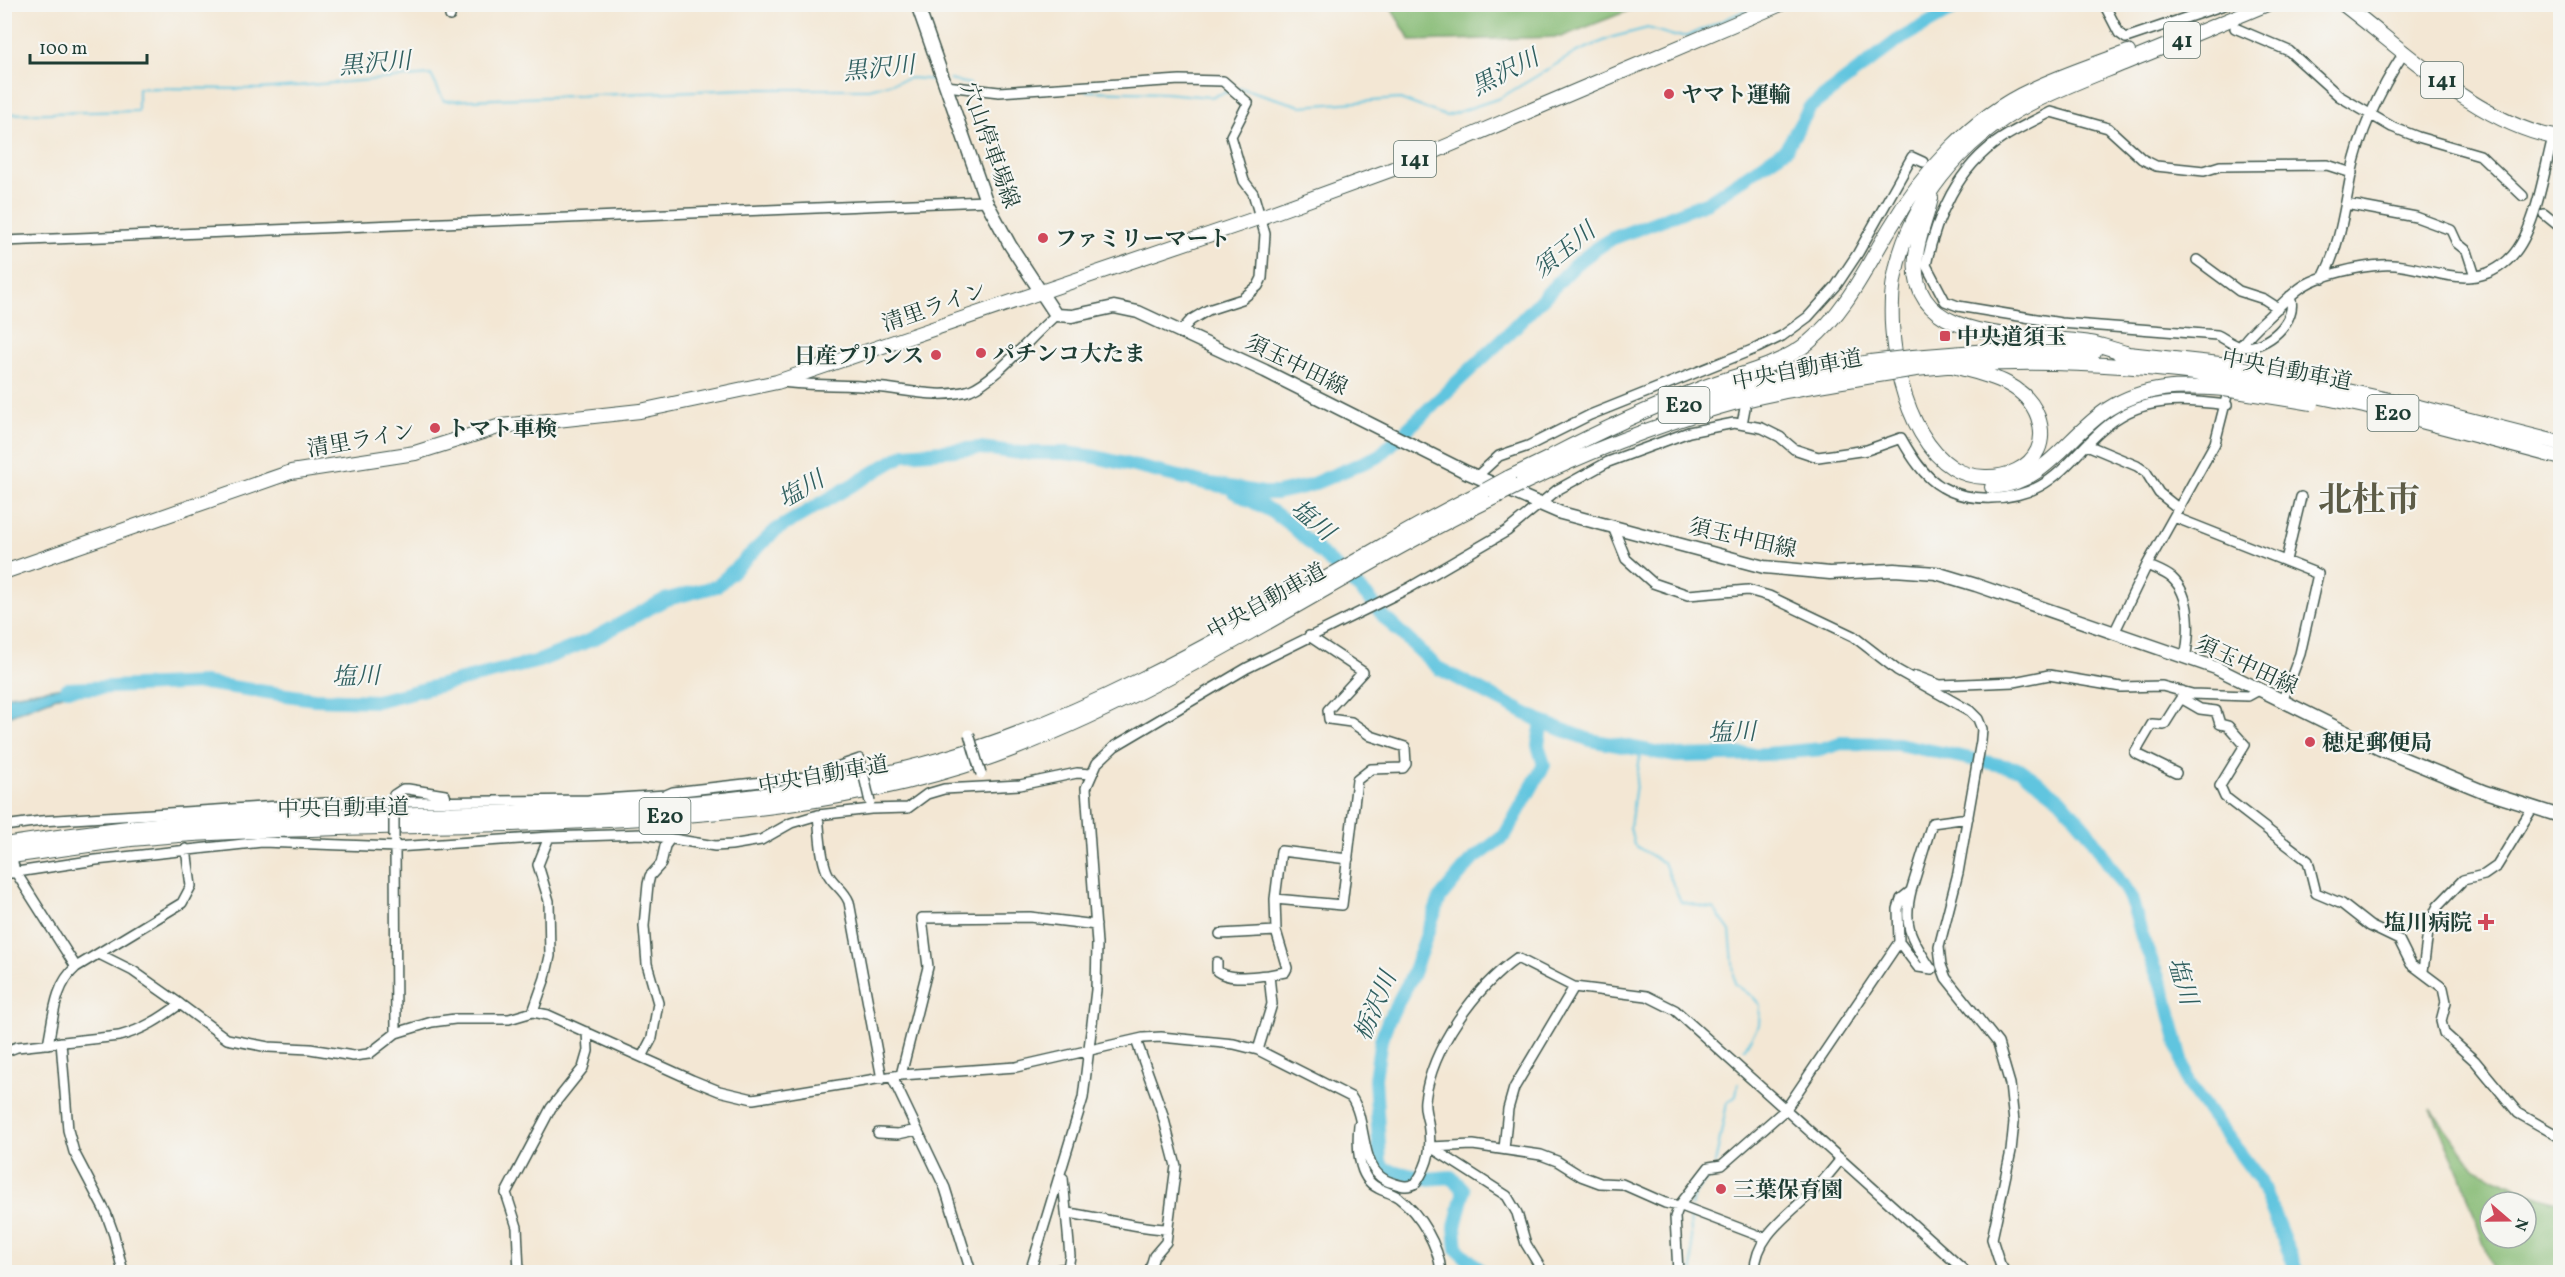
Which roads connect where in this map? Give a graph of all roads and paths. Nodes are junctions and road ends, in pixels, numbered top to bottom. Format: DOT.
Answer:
graph roads {
  1 [pos="451,4"];
  2 [pos="917,4"];
  3 [pos="1781,4"];
  4 [pos="2104,4"];
  5 [pos="2249,4"];
  6 [pos="2267,4"];
  7 [pos="2343,4"];
  8 [pos="2226,6"];
  9 [pos="450,16"];
  10 [pos="2235,28"];
  11 [pos="2404,51"];
  12 [pos="2095,70"];
  13 [pos="946,86"];
  14 [pos="2371,114"];
  15 [pos="2557,137"];
  16 [pos="1923,162"];
  17 [pos="2352,173"];
  18 [pos="1934,187"];
  19 [pos="2523,196"];
  20 [pos="1909,199"];
  21 [pos="986,201"];
  22 [pos="2346,204"];
  23 [pos="2544,214"];
  24 [pos="1261,217"];
  25 [pos="2560,227"];
  26 [pos="4,241"];
  27 [pos="2198,260"];
  28 [pos="2475,276"];
  29 [pos="2324,278"];
  30 [pos="1041,291"];
  31 [pos="2290,296"];
  32 [pos="2277,308"];
  33 [pos="1056,315"];
  34 [pos="1186,333"];
  35 [pos="2239,347"];
  36 [pos="2126,353"];
  37 [pos="1728,360"];
  38 [pos="1915,363"];
  39 [pos="1949,365"];
  40 [pos="1871,369"];
  41 [pos="1732,370"];
  42 [pos="2226,377"];
  43 [pos="777,382"];
  44 [pos="2227,405"];
  45 [pos="1745,408"];
  46 [pos="1742,424"];
  47 [pos="2087,446"];
  48 [pos="2560,453"];
  49 [pos="1552,456"];
  50 [pos="1476,477"];
  51 [pos="1514,482"];
  52 [pos="2301,498"];
  53 [pos="1541,506"];
  54 [pos="2176,513"];
  55 [pos="1613,527"];
  56 [pos="2286,560"];
  57 [pos="2147,565"];
  58 [pos="4,572"];
  59 [pos="1283,608"];
  60 [pos="2114,633"];
  61 [pos="1312,634"];
  62 [pos="2186,658"];
  63 [pos="1912,679"];
  64 [pos="2259,690"];
  65 [pos="2182,694"];
  66 [pos="2282,702"];
  67 [pos="969,734"];
  68 [pos="2176,772"];
  69 [pos="1091,774"];
  70 [pos="985,785"];
  71 [pos="447,803"];
  72 [pos="871,806"];
  73 [pos="2534,807"];
  74 [pos="1969,813"];
  75 [pos="818,815"];
  76 [pos="2560,816"];
  77 [pos="5,826"];
  78 [pos="549,837"];
  79 [pos="670,839"];
  80 [pos="6,841"];
  81 [pos="395,843"];
  82 [pos="186,849"];
  83 [pos="1348,859"];
  84 [pos="11,864"];
  85 [pos="4,873"];
  86 [pos="1911,891"];
  87 [pos="1275,899"];
  88 [pos="1096,926"];
  89 [pos="1276,931"];
  90 [pos="1220,934"];
  91 [pos="1899,942"];
  92 [pos="99,954"];
  93 [pos="1217,962"];
  94 [pos="76,967"];
  95 [pos="1931,969"];
  96 [pos="1943,971"];
  97 [pos="2423,971"];
  98 [pos="1269,975"];
  99 [pos="1574,987"];
  100 [pos="180,1004"];
  101 [pos="532,1012"];
  102 [pos="587,1032"];
  103 [pos="396,1034"];
  104 [pos="1136,1040"];
  105 [pos="61,1042"];
  106 [pos="48,1044"];
  107 [pos="1258,1050"];
  108 [pos="1089,1051"];
  109 [pos="4,1052"];
  110 [pos="642,1057"];
  111 [pos="897,1076"];
  112 [pos="882,1079"];
  113 [pos="1786,1109"];
  114 [pos="1360,1120"];
  115 [pos="918,1130"];
  116 [pos="878,1133"];
  117 [pos="2560,1137"];
  118 [pos="1430,1147"];
  119 [pos="1504,1149"];
  120 [pos="1841,1159"];
  121 [pos="1063,1172"];
  122 [pos="1681,1206"];
  123 [pos="1067,1213"];
  124 [pos="1167,1229"];
  125 [pos="1765,1238"];
  126 [pos="123,1272"];
  127 [pos="519,1272"];
  128 [pos="970,1272"];
  129 [pos="1030,1272"];
  130 [pos="1045,1272"];
  131 [pos="1149,1272"];
  132 [pos="1441,1272"];
  133 [pos="1543,1272"];
  134 [pos="1678,1272"];
  135 [pos="1755,1272"];
  136 [pos="1966,1272"];
  137 [pos="2005,1272"];
  1 -- 9 [label="street"];
  2 -- 13 [label="main road, 穴山停車場線"];
  3 -- 24 [label="highway, 清里ライン / 141"];
  4 -- 8 [label="street"];
  5 -- 12 [label="highway, 41"];
  6 -- 12 [label="highway, 41"];
  7 -- 11 [label="highway, 141"];
  10 -- 14 [label="street"];
  11 -- 14 [label="street"];
  11 -- 15 [label="highway, 141"];
  12 -- 18 [label="highway"];
  12 -- 20 [label="highway"];
  13 -- 21 [label="main road, 穴山停車場線"];
  13 -- 24 [label="street"];
  14 -- 17 [label="street"];
  14 -- 19 [label="street"];
  15 -- 28 [label="street"];
  16 -- 37 [label="street"];
  17 -- 22 [label="street"];
  17 -- 35 [label="street"];
  18 -- 36 [label="highway"];
  18 -- 39 [label="highway"];
  20 -- 42 [label="highway"];
  20 -- 49 [label="highway"];
  21 -- 26 [label="street"];
  21 -- 30 [label="main road, 穴山停車場線"];
  22 -- 28 [label="street"];
  22 -- 29 [label="street"];
  23 -- 25 [label="street"];
  24 -- 30 [label="highway, 清里ライン / 141"];
  24 -- 34 [label="street"];
  27 -- 32 [label="street"];
  28 -- 29 [label="street"];
  29 -- 31 [label="street"];
  30 -- 33 [label="main road"];
  30 -- 43 [label="highway, 清里ライン / 141"];
  31 -- 32 [label="street"];
  31 -- 35 [label="street"];
  32 -- 35 [label="street"];
  33 -- 34 [label="main road, 須玉中田線"];
  33 -- 43 [label="street"];
  34 -- 50 [label="main road, 須玉中田線"];
  35 -- 44 [label="street"];
  36 -- 38 [label="highway, 中央自動車道 / E20"];
  36 -- 42 [label="highway, 中央自動車道 / E20"];
  37 -- 41 [label="street"];
  37 -- 50 [label="street"];
  38 -- 39 [label="highway, 中央自動車道 / E20"];
  38 -- 40 [label="highway, 中央自動車道 / E20, bridge"];
  39 -- 42 [label="highway, 中央自動車道 / E20"];
  40 -- 49 [label="highway, 中央自動車道 / E20"];
  40 -- 51 [label="highway, 中央自動車道 / E20"];
  42 -- 48 [label="highway, 中央自動車道 / E20, bridge"];
  42 -- 48 [label="highway, 中央自動車道 / E20, bridge"];
  43 -- 58 [label="highway, 清里ライン / 141"];
  44 -- 47 [label="street"];
  44 -- 54 [label="street"];
  45 -- 46 [label="street"];
  46 -- 47 [label="street"];
  46 -- 53 [label="street"];
  47 -- 54 [label="street"];
  49 -- 51 [label="highway, 中央自動車道 / E20"];
  50 -- 53 [label="main road, 須玉中田線"];
  51 -- 59 [label="highway, 中央自動車道 / E20, bridge"];
  52 -- 56 [label="street"];
  53 -- 55 [label="main road, 須玉中田線"];
  53 -- 61 [label="street"];
  54 -- 56 [label="street"];
  54 -- 57 [label="street"];
  55 -- 60 [label="main road, 須玉中田線"];
  55 -- 63 [label="street"];
  56 -- 66 [label="street"];
  57 -- 60 [label="street"];
  57 -- 62 [label="street"];
  59 -- 80 [label="highway, 中央自動車道 / E20"];
  59 -- 84 [label="highway, 中央自動車道 / E20"];
  60 -- 62 [label="main road, 須玉中田線"];
  61 -- 69 [label="street"];
  61 -- 83 [label="street"];
  62 -- 64 [label="main road, 須玉中田線"];
  63 -- 65 [label="street"];
  63 -- 74 [label="street"];
  64 -- 65 [label="street"];
  64 -- 66 [label="main road, 須玉中田線"];
  65 -- 68 [label="street"];
  65 -- 97 [label="street"];
  66 -- 73 [label="main road, 須玉中田線"];
  67 -- 70 [label="street, bridge"];
  69 -- 70 [label="street"];
  69 -- 88 [label="street"];
  70 -- 72 [label="street"];
  71 -- 72 [label="street, bridge"];
  71 -- 77 [label="street"];
  71 -- 81 [label="street, bridge"];
  72 -- 75 [label="street"];
  73 -- 76 [label="main road, 須玉中田線"];
  73 -- 97 [label="street"];
  74 -- 86 [label="street"];
  74 -- 96 [label="street"];
  75 -- 79 [label="street"];
  75 -- 112 [label="street"];
  77 -- 80 [label="street"];
  78 -- 79 [label="street"];
  78 -- 81 [label="street"];
  78 -- 101 [label="street"];
  79 -- 110 [label="street"];
  81 -- 82 [label="street"];
  81 -- 103 [label="street"];
  82 -- 84 [label="street"];
  82 -- 92 [label="street"];
  83 -- 87 [label="street"];
  83 -- 87 [label="street"];
  84 -- 85 [label="street"];
  84 -- 94 [label="street"];
  86 -- 91 [label="street"];
  86 -- 95 [label="street"];
  87 -- 89 [label="street"];
  88 -- 108 [label="street"];
  88 -- 111 [label="street"];
  89 -- 90 [label="street"];
  89 -- 98 [label="street"];
  91 -- 95 [label="street"];
  91 -- 113 [label="street"];
  92 -- 94 [label="street"];
  92 -- 100 [label="street"];
  93 -- 98 [label="street"];
  94 -- 106 [label="street"];
  95 -- 96 [label="street"];
  96 -- 137 [label="street"];
  97 -- 117 [label="street"];
  98 -- 107 [label="street"];
  99 -- 113 [label="street"];
  99 -- 118 [label="street"];
  99 -- 119 [label="street"];
  100 -- 103 [label="street"];
  100 -- 105 [label="street"];
  101 -- 102 [label="street"];
  101 -- 103 [label="street"];
  102 -- 110 [label="street"];
  102 -- 127 [label="street"];
  104 -- 107 [label="street"];
  104 -- 108 [label="street"];
  104 -- 124 [label="street"];
  105 -- 106 [label="street"];
  105 -- 126 [label="street"];
  106 -- 109 [label="street"];
  107 -- 114 [label="street"];
  108 -- 111 [label="street"];
  108 -- 121 [label="street"];
  110 -- 112 [label="street"];
  111 -- 112 [label="street"];
  111 -- 115 [label="street"];
  113 -- 120 [label="street"];
  113 -- 122 [label="street"];
  114 -- 118 [label="street"];
  114 -- 132 [label="street"];
  115 -- 116 [label="street"];
  115 -- 128 [label="street"];
  118 -- 119 [label="street"];
  118 -- 133 [label="street"];
  119 -- 122 [label="street"];
  120 -- 125 [label="street"];
  120 -- 136 [label="street"];
  121 -- 123 [label="street"];
  121 -- 129 [label="street"];
  122 -- 125 [label="street"];
  122 -- 134 [label="street"];
  123 -- 124 [label="street"];
  123 -- 130 [label="street"];
  124 -- 131 [label="street"];
  125 -- 135 [label="street"];
}
